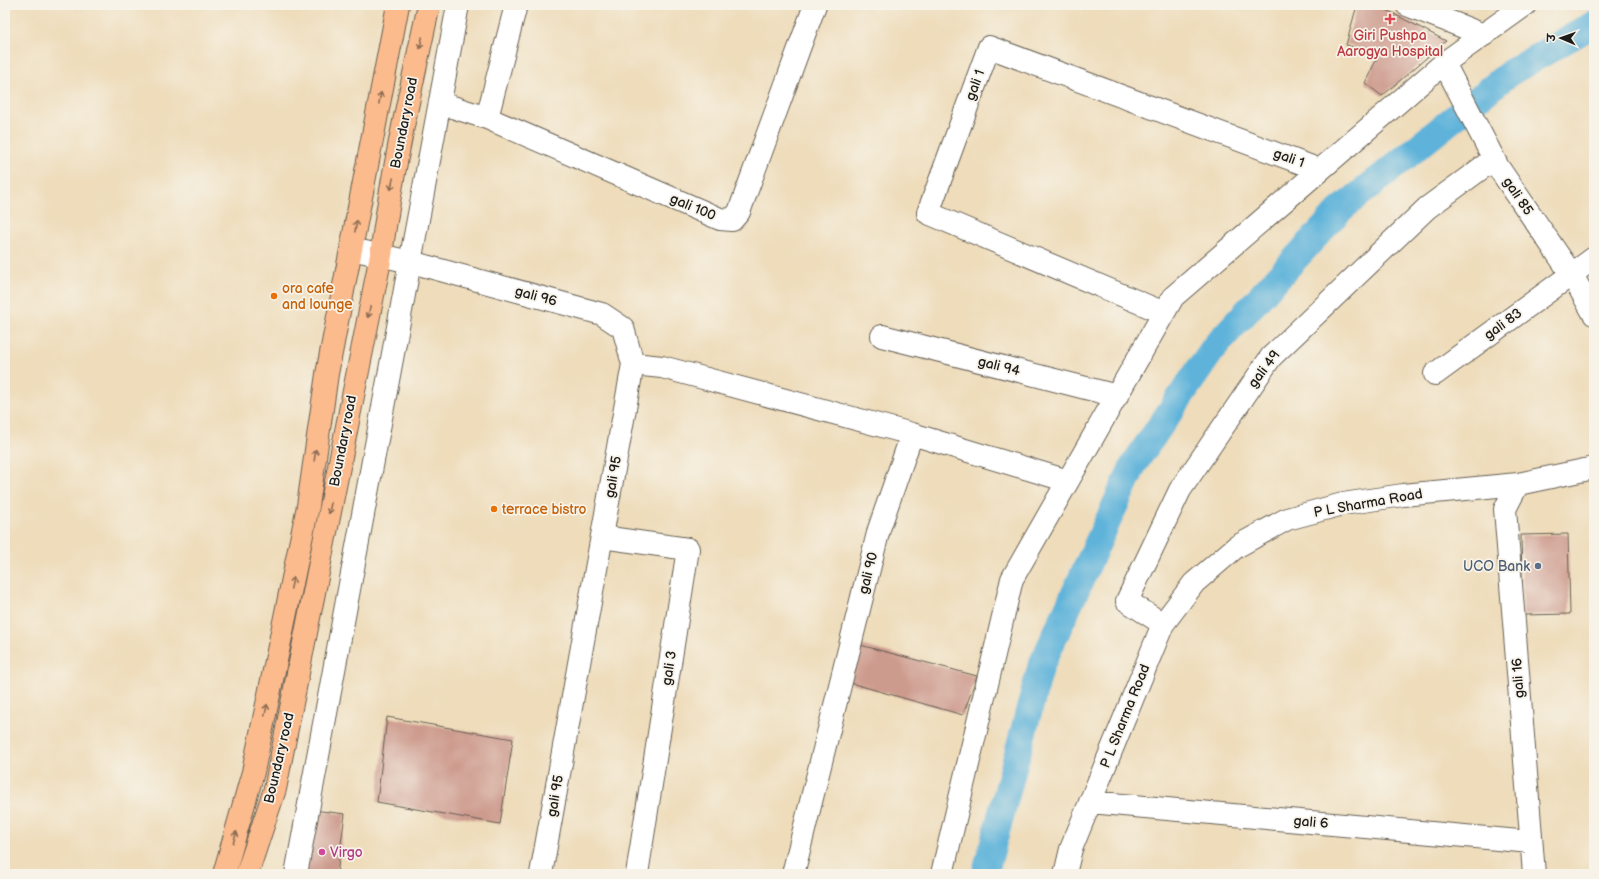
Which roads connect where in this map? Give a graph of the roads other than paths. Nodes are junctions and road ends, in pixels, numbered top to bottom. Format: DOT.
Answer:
graph roads {
  1 [pos="398,5"];
  2 [pos="429,5"];
  3 [pos="458,5"];
  4 [pos="516,5"];
  5 [pos="814,5"];
  6 [pos="1407,5"];
  7 [pos="1526,5"];
  8 [pos="1484,35"];
  9 [pos="1445,67"];
  10 [pos="440,103"];
  11 [pos="487,118"];
  12 [pos="1494,159"];
  13 [pos="1320,170"];
  14 [pos="351,249"];
  15 [pos="381,255"];
  16 [pos="1594,258"];
  17 [pos="411,262"];
  18 [pos="1572,275"];
  19 [pos="1164,313"];
  20 [pos="1594,314"];
  21 [pos="882,336"];
  22 [pos="634,364"];
  23 [pos="1435,374"];
  24 [pos="1117,396"];
  25 [pos="912,434"];
  26 [pos="1593,466"];
  27 [pos="1068,482"];
  28 [pos="1518,484"];
  29 [pos="602,537"];
  30 [pos="1163,624"];
  31 [pos="1090,802"];
  32 [pos="1531,842"];
  33 [pos="224,874"];
  34 [pos="247,874"];
  35 [pos="296,874"];
  36 [pos="541,874"];
  37 [pos="637,874"];
  38 [pos="793,874"];
  39 [pos="942,874"];
  40 [pos="1065,874"];
  41 [pos="1534,874"];
  14 -- 1 [label="main road, Boundary road, one-way"];
  2 -- 15 [label="main road, Boundary road, one-way"];
  3 -- 10 [label="street"];
  4 -- 11 [label="street"];
  5 -- 11 [label="street, gali 100"];
  6 -- 8 [label="street"];
  7 -- 8 [label="street"];
  8 -- 9 [label="street"];
  9 -- 12 [label="street, gali 85"];
  9 -- 13 [label="street"];
  10 -- 11 [label="street, gali 100"];
  10 -- 17 [label="street"];
  12 -- 18 [label="street, gali 85"];
  12 -- 30 [label="street, gali 49"];
  13 -- 19 [label="street"];
  13 -- 19 [label="street, gali 1"];
  14 -- 15 [label="street, gali 96"];
  33 -- 14 [label="main road, Boundary road, one-way"];
  15 -- 17 [label="street, gali 96"];
  15 -- 34 [label="main road, Boundary road, one-way"];
  16 -- 18 [label="street, gali 83"];
  17 -- 22 [label="street, gali 96"];
  17 -- 35 [label="street"];
  18 -- 20 [label="street, gali 85"];
  18 -- 23 [label="street, gali 83"];
  19 -- 24 [label="street"];
  21 -- 24 [label="street, gali 94"];
  22 -- 25 [label="street"];
  22 -- 29 [label="street, gali 95"];
  24 -- 27 [label="street"];
  25 -- 27 [label="street"];
  25 -- 38 [label="street, gali 90"];
  26 -- 28 [label="street, P L Sharma Road"];
  27 -- 39 [label="street"];
  28 -- 30 [label="street, P L Sharma Road"];
  28 -- 32 [label="street, gali 16"];
  29 -- 36 [label="street, gali 95"];
  29 -- 37 [label="street, gali 3"];
  30 -- 31 [label="street, P L Sharma Road"];
  31 -- 32 [label="street, gali 6"];
  31 -- 40 [label="street, P L Sharma Road"];
  32 -- 41 [label="street, gali 16"];
}
